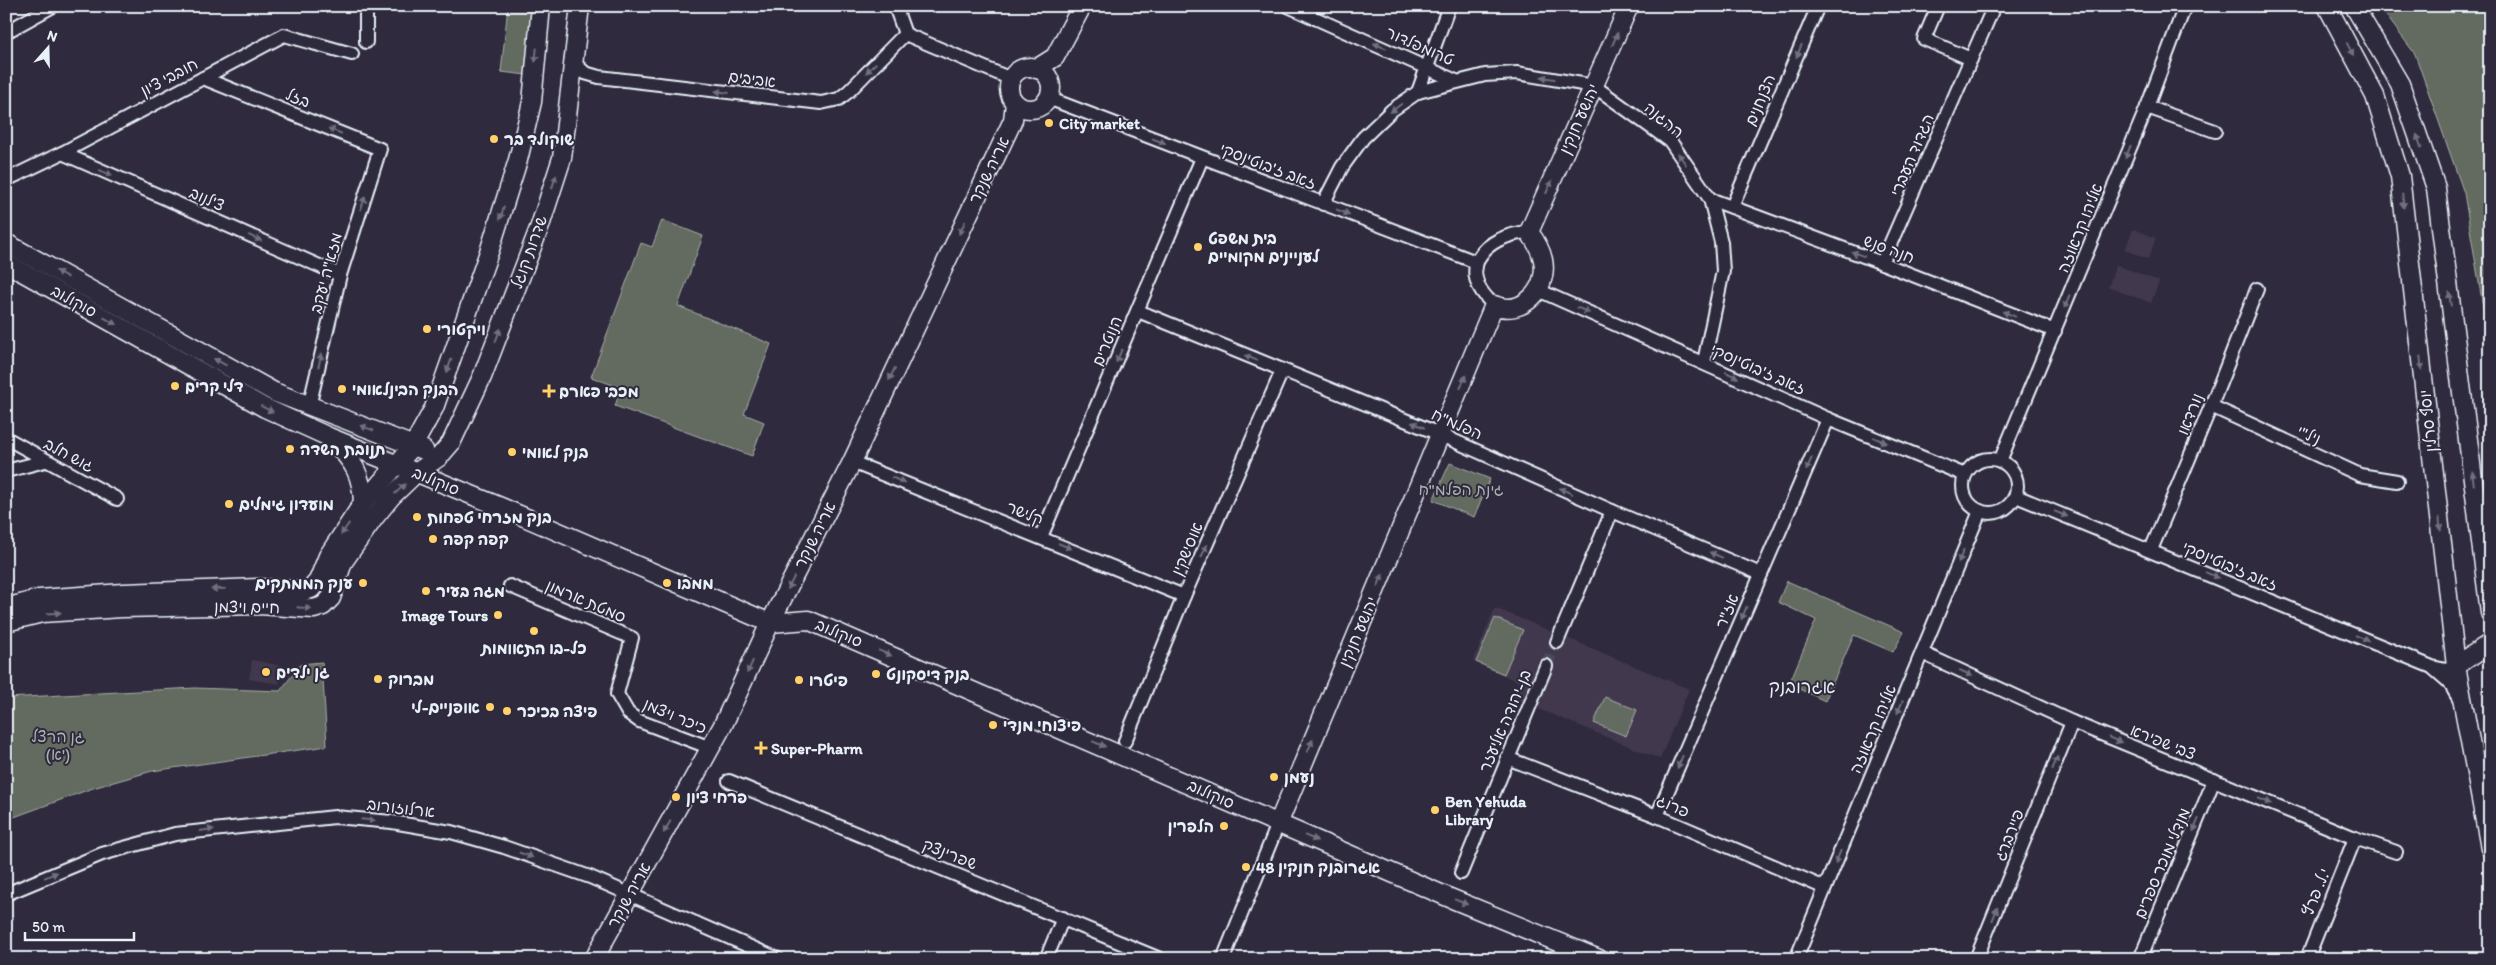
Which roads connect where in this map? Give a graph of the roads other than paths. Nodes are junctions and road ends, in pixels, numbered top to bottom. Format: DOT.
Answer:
graph roads {
  1 [pos="53,6"];
  2 [pos="366,6"];
  3 [pos="541,6"];
  4 [pos="580,6"];
  5 [pos="895,6"];
  6 [pos="1082,6"];
  7 [pos="1288,6"];
  8 [pos="1450,6"];
  9 [pos="1629,6"];
  10 [pos="1818,6"];
  11 [pos="1938,6"];
  12 [pos="1994,6"];
  13 [pos="2185,6"];
  14 [pos="2327,6"];
  15 [pos="2354,6"];
  16 [pos="6,32"];
  17 [pos="905,34"];
  18 [pos="366,42"];
  19 [pos="352,54"];
  20 [pos="1971,59"];
  21 [pos="573,62"];
  22 [pos="1426,66"];
  23 [pos="1036,69"];
  24 [pos="203,78"];
  25 [pos="1011,79"];
  26 [pos="1456,81"];
  27 [pos="1594,86"];
  28 [pos="1418,92"];
  29 [pos="1048,98"];
  30 [pos="1015,103"];
  31 [pos="2147,107"];
  32 [pos="2216,131"];
  33 [pos="380,149"];
  34 [pos="62,153"];
  35 [pos="1202,158"];
  36 [pos="6,180"];
  37 [pos="1710,199"];
  38 [pos="1323,204"];
  39 [pos="1732,207"];
  40 [pos="1529,232"];
  41 [pos="6,243"];
  42 [pos="1476,262"];
  43 [pos="6,263"];
  44 [pos="1882,263"];
  45 [pos="340,275"];
  46 [pos="2257,289"];
  47 [pos="1538,290"];
  48 [pos="1494,305"];
  49 [pos="1138,312"];
  50 [pos="2055,332"];
  51 [pos="1704,362"];
  52 [pos="1282,371"];
  53 [pos="2211,406"];
  54 [pos="309,407"];
  55 [pos="1828,419"];
  56 [pos="1442,435"];
  57 [pos="6,438"];
  58 [pos="329,438"];
  59 [pos="413,446"];
  60 [pos="439,457"];
  61 [pos="2000,460"];
  62 [pos="45,461"];
  63 [pos="852,462"];
  64 [pos="397,464"];
  65 [pos="6,471"];
  66 [pos="416,473"];
  67 [pos="1965,474"];
  68 [pos="2397,481"];
  69 [pos="2016,496"];
  70 [pos="117,498"];
  71 [pos="363,503"];
  72 [pos="1612,511"];
  73 [pos="1980,511"];
  74 [pos="1041,537"];
  75 [pos="2151,550"];
  76 [pos="1760,574"];
  77 [pos="510,586"];
  78 [pos="1184,596"];
  79 [pos="6,608"];
  80 [pos="2490,613"];
  81 [pos="6,622"];
  82 [pos="770,623"];
  83 [pos="1557,642"];
  84 [pos="2490,643"];
  85 [pos="1922,653"];
  86 [pos="1546,666"];
  87 [pos="2456,666"];
  88 [pos="2432,667"];
  89 [pos="618,686"];
  90 [pos="2463,706"];
  91 [pos="2072,722"];
  92 [pos="1125,741"];
  93 [pos="711,748"];
  94 [pos="1507,758"];
  95 [pos="2214,780"];
  96 [pos="728,781"];
  97 [pos="1656,816"];
  98 [pos="1278,824"];
  99 [pos="2355,838"];
  100 [pos="2490,848"];
  101 [pos="2396,852"];
  102 [pos="1461,873"];
  103 [pos="1825,888"];
  104 [pos="6,894"];
  105 [pos="629,894"];
  106 [pos="1063,918"];
  107 [pos="594,959"];
  108 [pos="778,959"];
  109 [pos="1046,959"];
  110 [pos="1160,959"];
  111 [pos="1222,959"];
  112 [pos="1599,959"];
  113 [pos="1796,959"];
  114 [pos="1976,959"];
  115 [pos="2140,959"];
  116 [pos="2307,959"];
  1 -- 16 [label="street"];
  2 -- 18 [label="street"];
  3 -- 59 [label="street, one-way"];
  4 -- 21 [label="street, שדרות קוגל"];
  5 -- 17 [label="street"];
  6 -- 23 [label="street"];
  22 -- 7 [label="street, טרומפלדור, one-way"];
  8 -- 22 [label="street"];
  27 -- 9 [label="street, יהושע חנקין, one-way"];
  10 -- 39 [label="street, הצנחנים, one-way"];
  11 -- 20 [label="street"];
  12 -- 20 [label="street, הגדוד העברי"];
  13 -- 31 [label="street, אליהו קראוזה"];
  14 -- 87 [label="street, יוסף סרלין, one-way"];
  80 -- 15 [label="street, one-way"];
  17 -- 21 [label="street, אביבים, one-way"];
  17 -- 25 [label="street"];
  19 -- 24 [label="street, חובבי ציון"];
  20 -- 44 [label="street, הגדוד העברי"];
  60 -- 21 [label="street, שדרות קוגל, one-way"];
  22 -- 26 [label="street, טרומפלדור"];
  22 -- 28 [label="street"];
  23 -- 25 [label="street"];
  23 -- 29 [label="street"];
  33 -- 24 [label="street, בזל, one-way"];
  24 -- 34 [label="street, חובבי ציון"];
  25 -- 30 [label="street"];
  27 -- 26 [label="street, ההגנה, one-way"];
  26 -- 28 [label="street, ההגנה"];
  37 -- 27 [label="street, ההגנה, one-way"];
  40 -- 27 [label="street, יהושע חנקין, one-way"];
  28 -- 38 [label="street, ההגנה, one-way"];
  29 -- 30 [label="street"];
  29 -- 35 [label="street, זאב ז'בוטינסקי, one-way"];
  30 -- 63 [label="street, אריה שנקר, one-way"];
  31 -- 32 [label="street"];
  31 -- 50 [label="street, אליהו קראוזה, one-way"];
  45 -- 33 [label="street, מזא\"ה יעקב, one-way"];
  34 -- 36 [label="street, חובבי ציון"];
  34 -- 45 [label="street, צ'לנוב, one-way"];
  35 -- 38 [label="street, זאב ז'בוטינסקי"];
  35 -- 49 [label="street, הנוטרים"];
  37 -- 39 [label="street, חנה סנש"];
  37 -- 51 [label="street, ההגנה"];
  38 -- 42 [label="street, זאב ז'בוטינסקי, one-way"];
  44 -- 39 [label="street, חנה סנש, one-way"];
  40 -- 42 [label="street"];
  40 -- 47 [label="street"];
  54 -- 41 [label="street, סוקולוב, one-way"];
  42 -- 48 [label="street"];
  43 -- 58 [label="street, סוקולוב, one-way"];
  50 -- 44 [label="street, חנה סנש, one-way"];
  54 -- 45 [label="street, מזא\"ה יעקב, one-way"];
  46 -- 53 [label="street, נורדאו"];
  47 -- 48 [label="street"];
  47 -- 51 [label="street, זאב ז'בוטינסקי, one-way"];
  56 -- 48 [label="street, יהושע חנקין, one-way"];
  52 -- 49 [label="street, הפלמ\"ח, one-way"];
  49 -- 74 [label="street, הנוטרים, one-way"];
  50 -- 61 [label="street, אליהו קראוזה"];
  51 -- 55 [label="street, זאב ז'בוטינסקי, one-way"];
  56 -- 52 [label="street, הפלמ\"ח, one-way"];
  78 -- 52 [label="street, אוסישקין, one-way"];
  53 -- 68 [label="street, ניל\"י"];
  53 -- 75 [label="street, נורדאו"];
  59 -- 54 [label="street, סוקולוב, one-way"];
  55 -- 67 [label="street, זאב ז'בוטינסקי, one-way"];
  55 -- 76 [label="street, אז\"ר, one-way"];
  72 -- 56 [label="street, הפלמ\"ח, one-way"];
  98 -- 56 [label="street, יהושע חנקין, one-way"];
  57 -- 62 [label="street, גוש חלב"];
  58 -- 64 [label="street, סוקולוב"];
  58 -- 71 [label="street"];
  59 -- 60 [label="street, סוקולוב"];
  59 -- 64 [label="street"];
  60 -- 66 [label="street, שדרות קוגל"];
  61 -- 67 [label="street"];
  61 -- 69 [label="street"];
  62 -- 65 [label="street"];
  62 -- 70 [label="street, גוש חלב"];
  63 -- 74 [label="street, קלישר, one-way"];
  63 -- 82 [label="street, אריה שנקר, one-way"];
  64 -- 66 [label="street, סוקולוב"];
  64 -- 71 [label="street, חיים ויצמן"];
  81 -- 66 [label="street, חיים ויצמן, one-way"];
  66 -- 82 [label="street, סוקולוב"];
  67 -- 73 [label="street"];
  69 -- 73 [label="street"];
  69 -- 75 [label="street, זאב ז'בוטינסקי, one-way"];
  71 -- 79 [label="street, חיים ויצמן, one-way"];
  76 -- 72 [label="street, הפלמ\"ח, one-way"];
  72 -- 83 [label="street"];
  73 -- 85 [label="street, אליהו קראוזה, one-way"];
  74 -- 78 [label="street, קלישר, one-way"];
  75 -- 88 [label="street, זאב ז'בוטינסקי, one-way"];
  76 -- 97 [label="street, אז\"ר, one-way"];
  77 -- 89 [label="street, סמטת ארמון"];
  78 -- 92 [label="street, אוסישקין"];
  82 -- 93 [label="street, אריה שנקר, one-way"];
  82 -- 98 [label="street, סוקולוב, one-way"];
  84 -- 87 [label="street"];
  85 -- 91 [label="street, צבי שפירא, one-way"];
  85 -- 103 [label="street, אליהו קראוזה, one-way"];
  86 -- 94 [label="street, בן-יהודה אליעזר"];
  87 -- 88 [label="street, זאב ז'בוטינסקי"];
  87 -- 90 [label="street, יוסף סרלין"];
  88 -- 90 [label="street, זאב ז'בוטינסקי"];
  89 -- 93 [label="street, כיכר ויצמן"];
  90 -- 100 [label="street, יוסף סרלין"];
  91 -- 95 [label="street, צבי שפירא, one-way"];
  114 -- 91 [label="street, פיירברג, one-way"];
  93 -- 105 [label="street, אריה שנקר, one-way"];
  94 -- 97 [label="street, פרוג"];
  94 -- 102 [label="street, בן-יהודה אליעזר"];
  95 -- 99 [label="street, צבי שפירא, one-way"];
  95 -- 115 [label="street, מנדלי מוכר ספרים, one-way"];
  96 -- 106 [label="street, שפרינצק"];
  97 -- 103 [label="street, פרוג"];
  98 -- 111 [label="street, יהושע חנקין"];
  98 -- 112 [label="street, סוקולוב, one-way"];
  99 -- 101 [label="street, צבי שפירא"];
  99 -- 116 [label="street, י.ל. פרץ"];
  103 -- 113 [label="street, אליהו קראוזה"];
  104 -- 105 [label="street, ארלוזורוב, one-way"];
  105 -- 107 [label="street, אריה שנקר"];
  105 -- 108 [label="street, ארלוזורוב"];
  106 -- 109 [label="street"];
  106 -- 110 [label="street, שפרינצק"];
}
